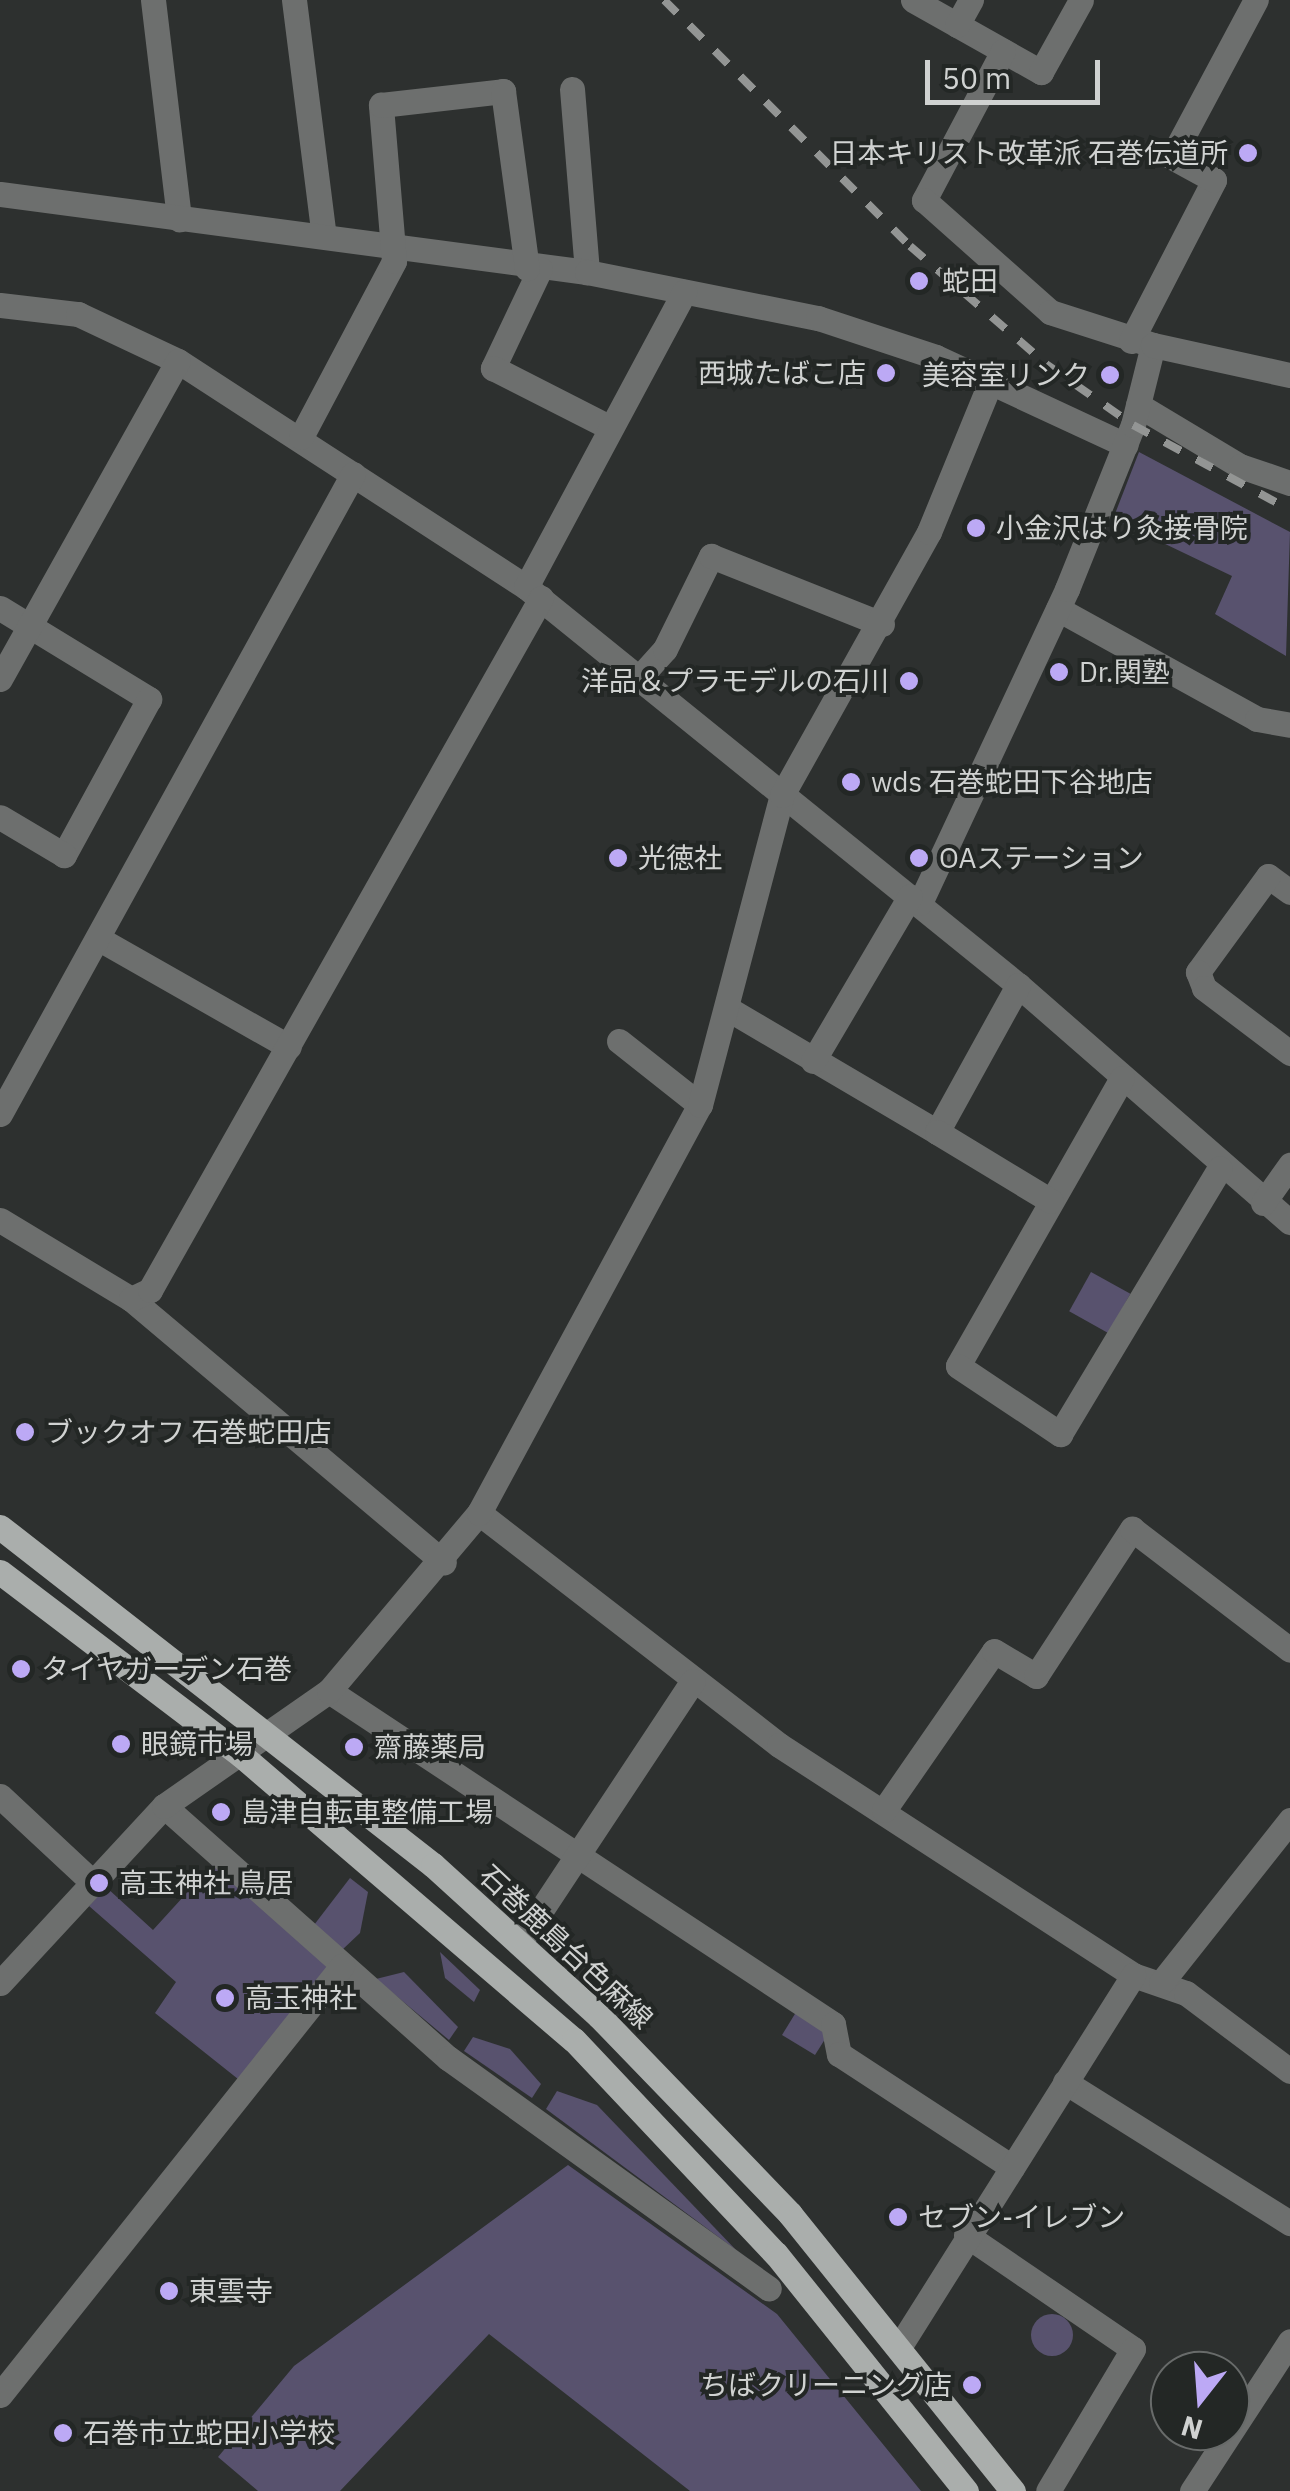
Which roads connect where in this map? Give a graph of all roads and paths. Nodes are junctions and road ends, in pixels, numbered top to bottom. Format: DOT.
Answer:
graph roads {
  1 [pos="153,0"];
  2 [pos="294,0"];
  3 [pos="913,0"];
  4 [pos="971,0"];
  5 [pos="1081,0"];
  6 [pos="1256,0"];
  7 [pos="957,25"];
  8 [pos="1003,50"];
  9 [pos="572,89"];
  10 [pos="0,194"];
  11 [pos="180,218"];
  12 [pos="324,236"];
  13 [pos="398,246"];
  14 [pos="534,268"];
  15 [pos="587,272"];
  16 [pos="684,292"];
  17 [pos="0,305"];
  18 [pos="1142,343"];
  19 [pos="178,361"];
  20 [pos="1290,375"];
  21 [pos="990,383"];
  22 [pos="1138,405"];
  23 [pos="612,428"];
  24 [pos="301,437"];
  25 [pos="1126,445"];
  26 [pos="354,474"];
  27 [pos="1290,483"];
  28 [pos="533,592"];
  29 [pos="0,608"];
  30 [pos="1058,609"];
  31 [pos="882,624"];
  32 [pos="30,626"];
  33 [pos="0,679"];
  34 [pos="638,679"];
  35 [pos="1290,726"];
  36 [pos="782,794"];
  37 [pos="0,818"];
  38 [pos="1290,892"];
  39 [pos="915,899"];
  40 [pos="100,940"];
  41 [pos="1018,985"];
  42 [pos="730,1010"];
  43 [pos="619,1041"];
  44 [pos="290,1046"];
  45 [pos="1290,1053"];
  46 [pos="814,1061"];
  47 [pos="1122,1078"];
  48 [pos="700,1105"];
  49 [pos="0,1114"];
  50 [pos="937,1132"];
  51 [pos="1290,1165"];
  52 [pos="1220,1168"];
  53 [pos="1051,1201"];
  54 [pos="1263,1204"];
  55 [pos="0,1220"];
  56 [pos="1290,1222"];
  57 [pos="131,1299"];
  58 [pos="479,1512"];
  59 [pos="0,1527"];
  60 [pos="444,1563"];
  61 [pos="0,1572"];
  62 [pos="1290,1650"];
  63 [pos="693,1681"];
  64 [pos="329,1691"];
  65 [pos="269,1734"];
  66 [pos="241,1755"];
  67 [pos="0,1796"];
  68 [pos="164,1806"];
  69 [pos="884,1810"];
  70 [pos="1290,1820"];
  71 [pos="577,1858"];
  72 [pos="90,1880"];
  73 [pos="520,1942"];
  74 [pos="342,1966"];
  75 [pos="1133,1975"];
  76 [pos="0,1983"];
  77 [pos="1162,1983"];
  78 [pos="1290,2070"];
  79 [pos="1065,2082"];
  80 [pos="1012,2167"];
  81 [pos="1290,2224"];
  82 [pos="966,2235"];
  83 [pos="768,2289"];
  84 [pos="1290,2340"];
  85 [pos="901,2344"];
  86 [pos="0,2395"];
  87 [pos="966,2491"];
  88 [pos="1013,2491"];
  89 [pos="1048,2491"];
  90 [pos="1192,2491"];
  1 -- 11 [label="street"];
  2 -- 12 [label="street"];
  3 -- 7 [label="street"];
  4 -- 7 [label="street"];
  5 -- 8 [label="street"];
  6 -- 18 [label="street"];
  7 -- 8 [label="street"];
  8 -- 18 [label="street"];
  9 -- 15 [label="street"];
  10 -- 11 [label="street"];
  11 -- 12 [label="street"];
  12 -- 13 [label="street"];
  13 -- 14 [label="street"];
  13 -- 14 [label="street"];
  13 -- 24 [label="street"];
  14 -- 15 [label="street"];
  14 -- 23 [label="street"];
  15 -- 16 [label="street"];
  16 -- 21 [label="street"];
  16 -- 23 [label="street"];
  17 -- 19 [label="street"];
  18 -- 20 [label="street"];
  18 -- 22 [label="street"];
  19 -- 24 [label="street"];
  19 -- 32 [label="street"];
  21 -- 25 [label="street"];
  21 -- 31 [label="street"];
  22 -- 25 [label="street"];
  22 -- 27 [label="street"];
  23 -- 28 [label="street"];
  24 -- 26 [label="street"];
  25 -- 30 [label="street"];
  26 -- 28 [label="street"];
  26 -- 40 [label="street"];
  28 -- 34 [label="street"];
  28 -- 44 [label="street"];
  29 -- 32 [label="street"];
  30 -- 35 [label="street"];
  30 -- 39 [label="street"];
  31 -- 34 [label="street"];
  31 -- 36 [label="street"];
  32 -- 33 [label="street"];
  32 -- 37 [label="street"];
  34 -- 36 [label="street"];
  36 -- 39 [label="street"];
  36 -- 42 [label="street"];
  38 -- 45 [label="street"];
  39 -- 41 [label="street"];
  39 -- 46 [label="street"];
  40 -- 44 [label="street"];
  40 -- 49 [label="street"];
  41 -- 47 [label="street"];
  41 -- 50 [label="street"];
  42 -- 46 [label="street"];
  42 -- 48 [label="street"];
  43 -- 48 [label="street"];
  44 -- 57 [label="street"];
  46 -- 50 [label="street"];
  47 -- 52 [label="street"];
  47 -- 53 [label="street"];
  48 -- 58 [label="street"];
  50 -- 53 [label="street"];
  51 -- 54 [label="street"];
  52 -- 53 [label="street"];
  52 -- 54 [label="street"];
  54 -- 56 [label="street"];
  55 -- 57 [label="street"];
  57 -- 60 [label="street"];
  58 -- 60 [label="street"];
  58 -- 63 [label="street"];
  59 -- 65 [label="main road, 石巻鹿島台色麻線"];
  60 -- 64 [label="street"];
  61 -- 66 [label="main road"];
  62 -- 69 [label="street"];
  63 -- 69 [label="street"];
  63 -- 71 [label="street"];
  64 -- 65 [label="street"];
  64 -- 71 [label="street"];
  65 -- 66 [label="street"];
  65 -- 73 [label="main road, 石巻鹿島台色麻線"];
  66 -- 68 [label="street"];
  66 -- 87 [label="main road"];
  67 -- 72 [label="street"];
  68 -- 72 [label="street"];
  68 -- 74 [label="street"];
  69 -- 75 [label="street"];
  70 -- 77 [label="street"];
  71 -- 73 [label="street"];
  71 -- 80 [label="street"];
  72 -- 76 [label="street"];
  73 -- 85 [label="main road, 石巻鹿島台色麻線"];
  74 -- 83 [label="street"];
  74 -- 86 [label="street"];
  75 -- 77 [label="street"];
  75 -- 79 [label="street"];
  77 -- 78 [label="street"];
  79 -- 80 [label="street"];
  79 -- 81 [label="street"];
  80 -- 82 [label="street"];
  82 -- 85 [label="street"];
  82 -- 89 [label="street"];
  84 -- 90 [label="street"];
  85 -- 88 [label="main road, 石巻鹿島台色麻線"];
}
